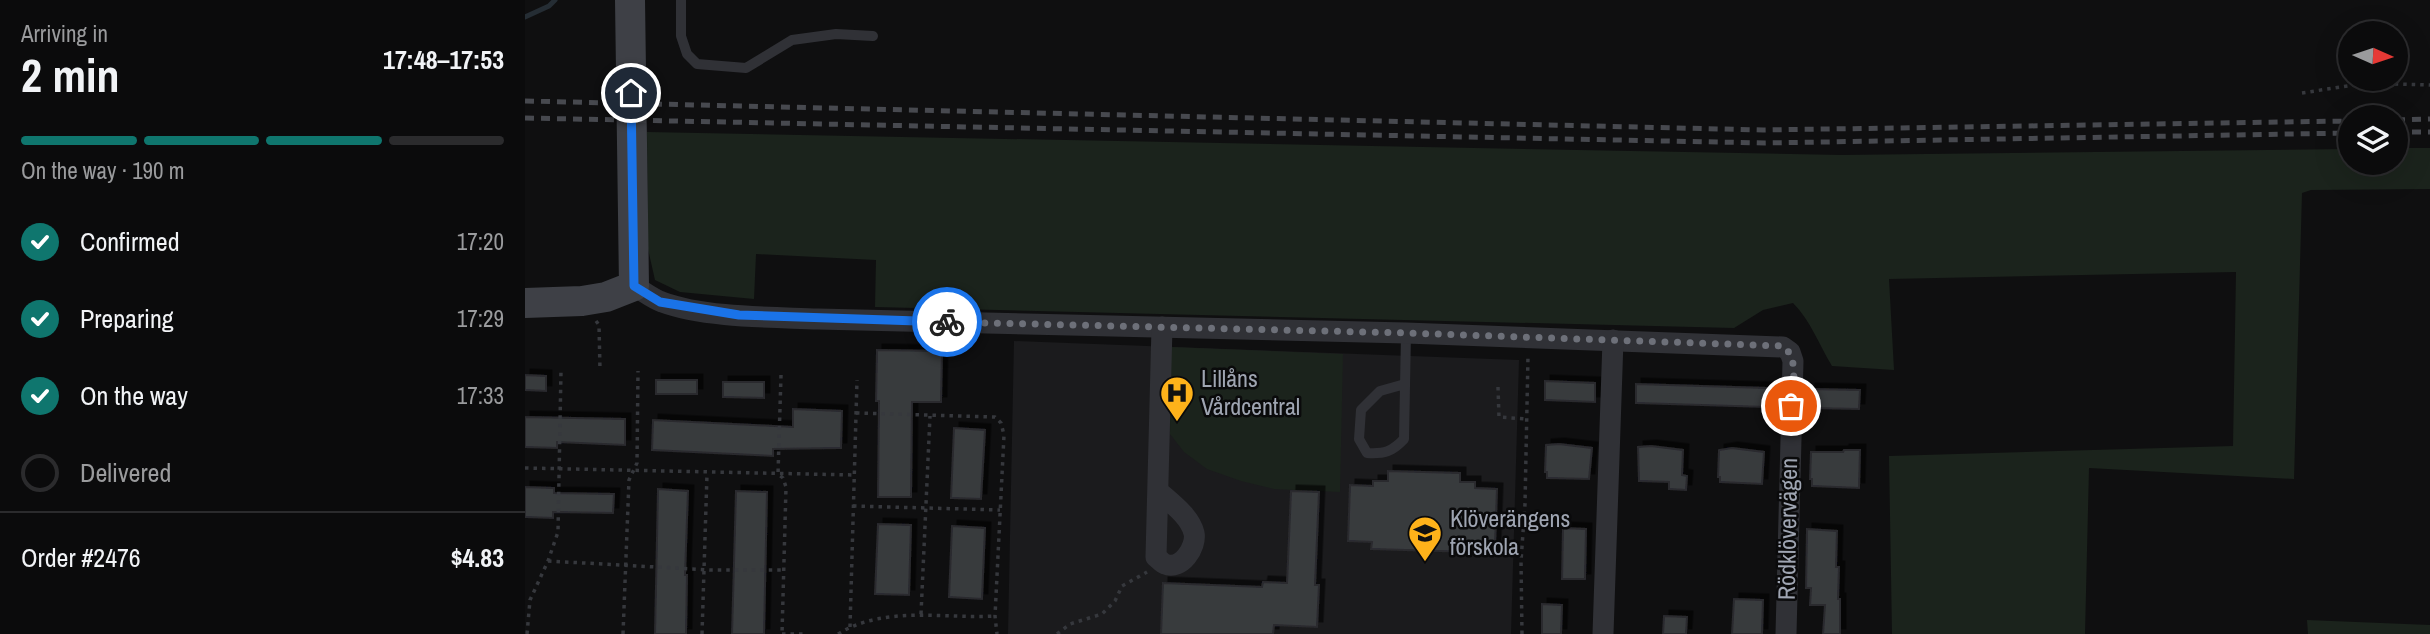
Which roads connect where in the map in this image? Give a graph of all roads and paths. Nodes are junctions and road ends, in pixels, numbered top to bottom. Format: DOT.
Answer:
graph roads {
  1 [pos="630,0"];
  2 [pos="681,0"];
  3 [pos="873,36"];
  4 [pos="2430,85"];
  5 [pos="2302,93"];
  6 [pos="634,286"];
  7 [pos="525,303"];
  8 [pos="591,319"];
  9 [pos="1162,327"];
  10 [pos="1406,333"];
  11 [pos="1528,337"];
  12 [pos="1613,340"];
  13 [pos="561,370"];
  14 [pos="600,370"];
  15 [pos="638,371"];
  16 [pos="781,375"];
  17 [pos="857,380"];
  18 [pos="1405,384"];
  19 [pos="1497,387"];
  20 [pos="856,414"];
  21 [pos="930,416"];
  22 [pos="1527,419"];
  23 [pos="525,468"];
  24 [pos="559,469"];
  25 [pos="631,471"];
  26 [pos="707,474"];
  27 [pos="778,474"];
  28 [pos="854,475"];
  29 [pos="1159,491"];
  30 [pos="853,506"];
  31 [pos="926,508"];
  32 [pos="1000,510"];
  33 [pos="1156,557"];
  34 [pos="548,561"];
  35 [pos="624,565"];
  36 [pos="704,569"];
  37 [pos="784,570"];
  38 [pos="527,606"];
  39 [pos="921,614"];
  40 [pos="995,616"];
  41 [pos="850,627"];
  42 [pos="527,634"];
  43 [pos="623,634"];
  44 [pos="702,634"];
  45 [pos="782,634"];
  46 [pos="803,634"];
  47 [pos="838,634"];
  48 [pos="997,634"];
  49 [pos="1057,634"];
  50 [pos="1522,634"];
  51 [pos="1603,634"];
  52 [pos="1786,634"];
  1 -- 6 [label="street"];
  2 -- 3 [label="lane"];
  4 -- 5 [label="path"];
  6 -- 7 [label="street"];
  6 -- 9 [label="street, Rödklövervägen"];
  8 -- 14 [label="path"];
  9 -- 10 [label="street, Rödklövervägen"];
  9 -- 29 [label="street"];
  10 -- 11 [label="street, Rödklövervägen"];
  10 -- 18 [label="lane"];
  11 -- 12 [label="street, Rödklövervägen"];
  11 -- 22 [label="path"];
  12 -- 51 [label="street"];
  12 -- 52 [label="street, Rödklövervägen"];
  13 -- 24 [label="path"];
  15 -- 25 [label="path"];
  16 -- 27 [label="path"];
  17 -- 20 [label="path"];
  18 -- 18 [label="lane"];
  19 -- 22 [label="path"];
  20 -- 21 [label="path"];
  20 -- 28 [label="path"];
  21 -- 31 [label="path"];
  21 -- 32 [label="path"];
  22 -- 50 [label="path"];
  23 -- 24 [label="path"];
  24 -- 25 [label="path"];
  24 -- 34 [label="path"];
  25 -- 26 [label="path"];
  25 -- 35 [label="path"];
  26 -- 27 [label="path"];
  26 -- 36 [label="path"];
  27 -- 28 [label="path"];
  27 -- 37 [label="path"];
  28 -- 30 [label="path"];
  29 -- 33 [label="street"];
  29 -- 33 [label="street"];
  30 -- 31 [label="path"];
  30 -- 41 [label="path"];
  31 -- 32 [label="path"];
  31 -- 39 [label="path"];
  32 -- 40 [label="path"];
  33 -- 49 [label="path"];
  34 -- 35 [label="path"];
  34 -- 38 [label="path"];
  35 -- 36 [label="path"];
  35 -- 43 [label="path"];
  36 -- 37 [label="path"];
  36 -- 44 [label="path"];
  37 -- 45 [label="path"];
  38 -- 42 [label="path"];
  39 -- 40 [label="path"];
  39 -- 41 [label="path"];
  40 -- 48 [label="path"];
  41 -- 47 [label="path"];
  45 -- 46 [label="path"];
}
